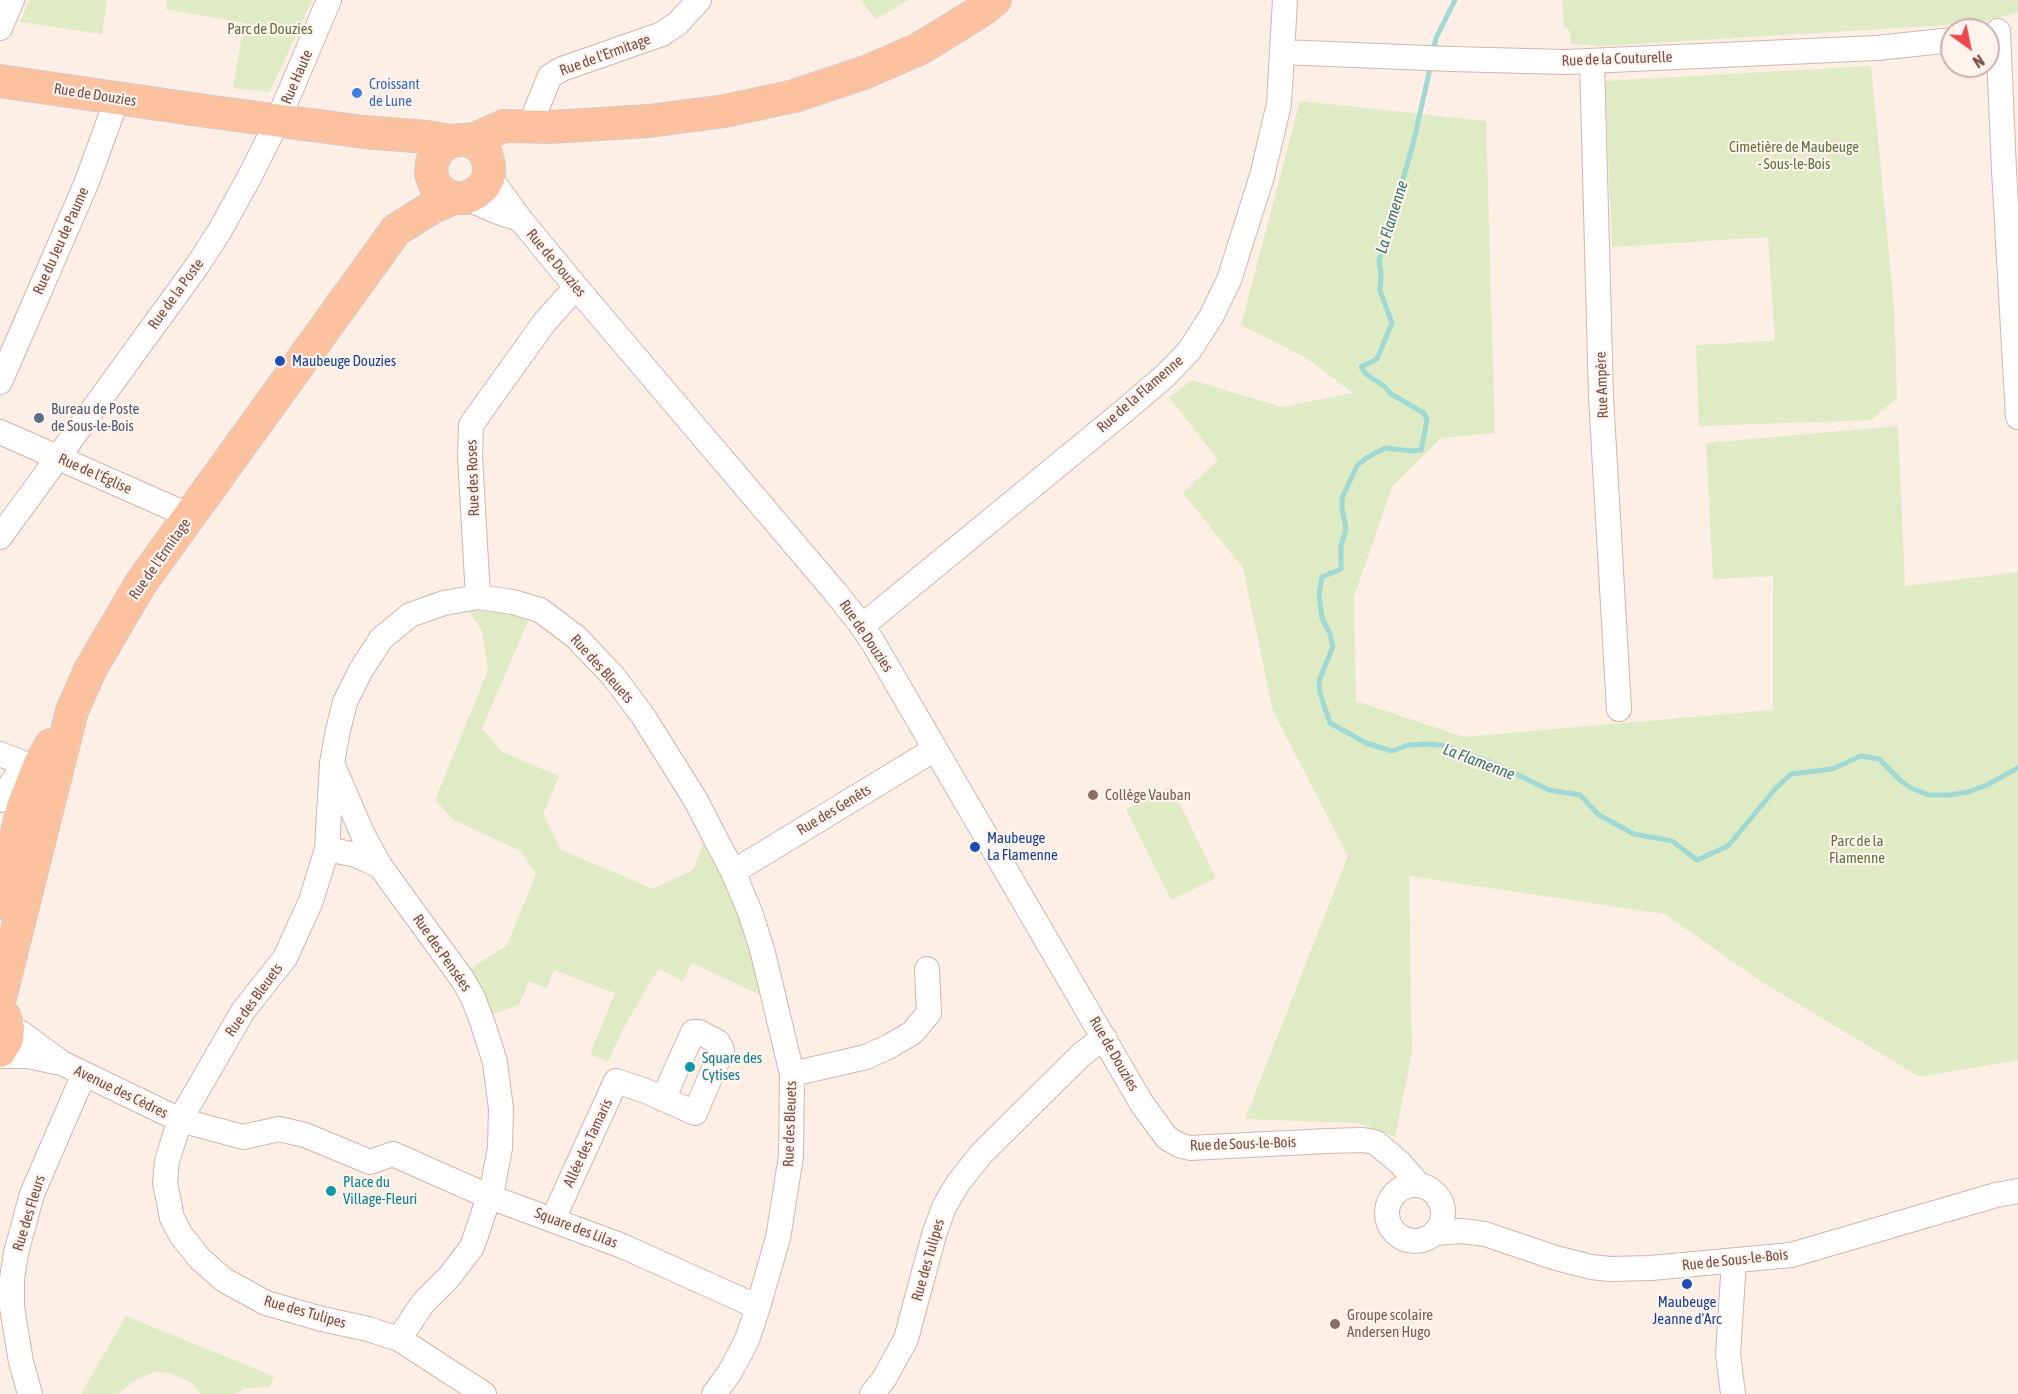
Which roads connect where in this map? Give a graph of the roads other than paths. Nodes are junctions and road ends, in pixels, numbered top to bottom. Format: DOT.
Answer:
graph roads {
  1 [pos="12,0"];
  2 [pos="329,0"];
  3 [pos="699,0"];
  4 [pos="996,0"];
  5 [pos="1285,0"];
  6 [pos="0,28"];
  7 [pos="2001,30"];
  8 [pos="1940,41"];
  9 [pos="1282,52"];
  10 [pos="1592,61"];
  11 [pos="0,81"];
  12 [pos="117,99"];
  13 [pos="278,120"];
  14 [pos="535,126"];
  15 [pos="445,154"];
  16 [pos="2011,169"];
  17 [pos="489,170"];
  18 [pos="460,198"];
  19 [pos="520,219"];
  20 [pos="396,230"];
  21 [pos="576,287"];
  22 [pos="0,382"];
  23 [pos="2018,417"];
  24 [pos="0,432"];
  25 [pos="57,457"];
  26 [pos="190,516"];
  27 [pos="0,537"];
  28 [pos="478,597"];
  29 [pos="862,626"];
  30 [pos="1619,709"];
  31 [pos="72,711"];
  32 [pos="935,749"];
  33 [pos="0,754"];
  34 [pos="332,763"];
  35 [pos="32,765"];
  36 [pos="0,800"];
  37 [pos="363,835"];
  38 [pos="328,839"];
  39 [pos="380,866"];
  40 [pos="733,872"];
  41 [pos="0,903"];
  42 [pos="927,969"];
  43 [pos="0,998"];
  44 [pos="2,1036"];
  45 [pos="1104,1037"];
  46 [pos="84,1074"];
  47 [pos="792,1074"];
  48 [pos="663,1099"];
  49 [pos="1142,1104"];
  50 [pos="180,1120"];
  51 [pos="1363,1140"];
  52 [pos="393,1154"];
  53 [pos="1419,1185"];
  54 [pos="2018,1191"];
  55 [pos="1392,1196"];
  56 [pos="490,1197"];
  57 [pos="1440,1199"];
  58 [pos="553,1219"];
  59 [pos="1434,1233"];
  60 [pos="1485,1234"];
  61 [pos="1734,1261"];
  62 [pos="758,1307"];
  63 [pos="399,1340"];
  64 [pos="30,1394"];
  65 [pos="484,1394"];
  66 [pos="714,1394"];
  67 [pos="872,1394"];
  68 [pos="1733,1394"];
  1 -- 6 [label="street"];
  2 -- 13 [label="street, Rue Haute"];
  3 -- 14 [label="street, Rue de l'Ermitage"];
  4 -- 14 [label="main road"];
  5 -- 9 [label="street, Rue de la Flamenne"];
  7 -- 16 [label="street"];
  8 -- 10 [label="street, Rue de la Couturelle"];
  9 -- 10 [label="street, Rue de la Couturelle"];
  9 -- 29 [label="street, Rue de la Flamenne"];
  10 -- 30 [label="street, Rue Ampère"];
  11 -- 12 [label="main road, Rue de Douzies"];
  12 -- 13 [label="main road, Rue de Douzies"];
  12 -- 22 [label="street, Rue du Jeu de Paume"];
  13 -- 15 [label="main road, Rue de Douzies"];
  13 -- 25 [label="street, Rue de la Poste"];
  14 -- 15 [label="main road"];
  14 -- 17 [label="main road"];
  15 -- 17 [label="main road"];
  15 -- 18 [label="main road"];
  15 -- 20 [label="main road"];
  16 -- 23 [label="street"];
  17 -- 18 [label="main road"];
  17 -- 19 [label="street, Rue de Douzies"];
  18 -- 19 [label="street, Rue de Douzies"];
  18 -- 20 [label="main road, Rue de l'Ermitage"];
  19 -- 21 [label="street, Rue de Douzies"];
  20 -- 26 [label="main road, Rue de l'Ermitage"];
  21 -- 28 [label="street, Rue des Roses"];
  21 -- 29 [label="street, Rue de Douzies"];
  24 -- 25 [label="street, Rue de l'Église"];
  25 -- 26 [label="street, Rue de l'Église"];
  25 -- 27 [label="street, Rue de la Poste"];
  26 -- 31 [label="main road, Rue de l'Ermitage"];
  28 -- 34 [label="street, Rue des Bleuets"];
  28 -- 40 [label="street, Rue des Bleuets"];
  29 -- 32 [label="street, Rue de Douzies"];
  31 -- 35 [label="main road"];
  31 -- 43 [label="main road, Rue de l'Ermitage"];
  32 -- 40 [label="street, Rue des Genêts"];
  32 -- 45 [label="street, Rue de Douzies"];
  33 -- 35 [label="street"];
  34 -- 37 [label="street, Rue des Pensées"];
  34 -- 38 [label="street, Rue des Bleuets"];
  35 -- 36 [label="street"];
  35 -- 41 [label="main road"];
  37 -- 38 [label="street"];
  37 -- 39 [label="street, Rue des Pensées"];
  38 -- 39 [label="street"];
  38 -- 50 [label="street, Rue des Bleuets"];
  39 -- 56 [label="street, Rue des Pensées"];
  40 -- 47 [label="street, Rue des Bleuets"];
  42 -- 47 [label="street"];
  44 -- 46 [label="street, Avenue des Cèdres"];
  45 -- 49 [label="street, Rue de Douzies"];
  45 -- 67 [label="street, Rue des Tulipes"];
  46 -- 50 [label="street, Avenue des Cèdres"];
  46 -- 64 [label="street, Rue des Fleurs"];
  47 -- 62 [label="street, Rue des Bleuets"];
  48 -- 58 [label="street, Allée des Tamaris"];
  49 -- 51 [label="street, Rue de Sous-le-Bois"];
  50 -- 52 [label="street, Avenue des Cèdres"];
  50 -- 63 [label="street, Rue des Tulipes"];
  51 -- 53 [label="street"];
  51 -- 55 [label="street"];
  52 -- 56 [label="street, Square des Lilas"];
  53 -- 55 [label="street"];
  53 -- 57 [label="street"];
  54 -- 61 [label="street, Rue de Sous-le-Bois"];
  55 -- 59 [label="street"];
  56 -- 58 [label="street, Square des Lilas"];
  56 -- 63 [label="street, Rue des Pensées"];
  57 -- 59 [label="street"];
  57 -- 60 [label="street, Rue de Sous-le-Bois"];
  58 -- 62 [label="street, Square des Lilas"];
  59 -- 60 [label="street, Rue de Sous-le-Bois"];
  60 -- 61 [label="street, Rue de Sous-le-Bois"];
  61 -- 68 [label="street"];
  62 -- 66 [label="street, Rue des Bleuets"];
  63 -- 65 [label="street, Rue des Tulipes"];
}
